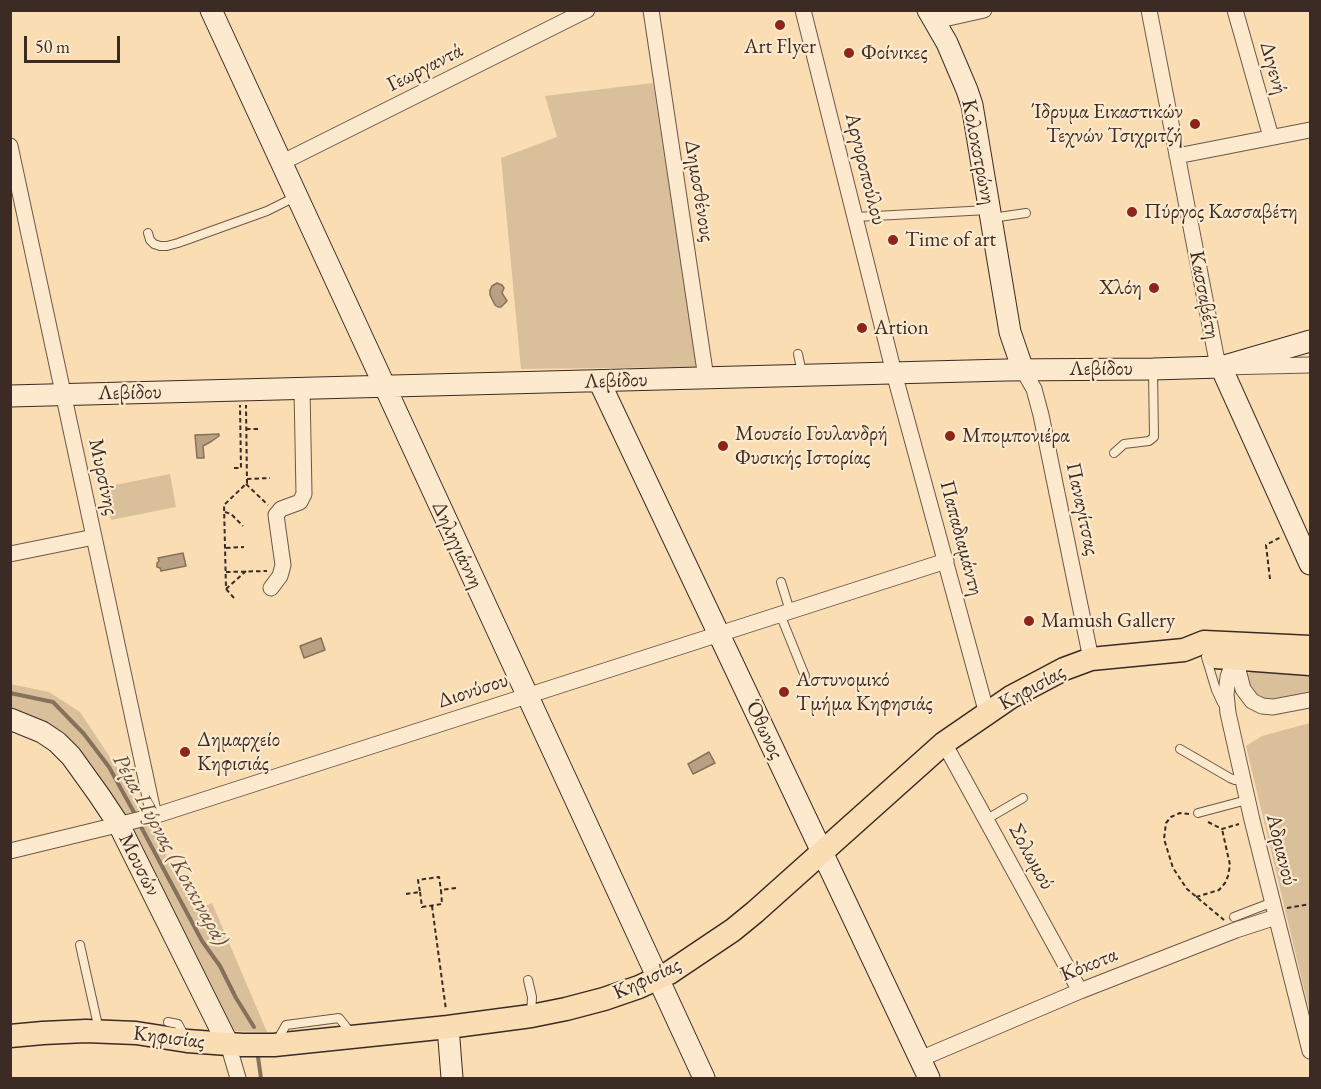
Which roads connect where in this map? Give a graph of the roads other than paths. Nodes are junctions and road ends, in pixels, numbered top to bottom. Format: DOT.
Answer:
graph roads {
  1 [pos="211,10"];
  2 [pos="587,10"];
  3 [pos="651,10"];
  4 [pos="803,10"];
  5 [pos="984,10"];
  6 [pos="1149,10"];
  7 [pos="1235,10"];
  8 [pos="932,16"];
  9 [pos="1311,130"];
  10 [pos="1271,137"];
  11 [pos="10,146"];
  12 [pos="1177,156"];
  13 [pos="281,163"];
  14 [pos="297,196"];
  15 [pos="1026,213"];
  16 [pos="990,214"];
  17 [pos="856,218"];
  18 [pos="148,233"];
  19 [pos="1308,348"];
  20 [pos="798,354"];
  21 [pos="1311,365"];
  22 [pos="1221,367"];
  23 [pos="1153,369"];
  24 [pos="1023,370"];
  25 [pos="894,373"];
  26 [pos="802,375"];
  27 [pos="706,378"];
  28 [pos="599,381"];
  29 [pos="384,387"];
  30 [pos="302,389"];
  31 [pos="64,395"];
  32 [pos="10,396"];
  33 [pos="1114,453"];
  34 [pos="94,537"];
  35 [pos="10,554"];
  36 [pos="1309,555"];
  37 [pos="946,561"];
  38 [pos="781,582"];
  39 [pos="271,588"];
  40 [pos="785,613"];
  41 [pos="719,634"];
  42 [pos="1311,647"];
  43 [pos="1238,650"];
  44 [pos="1195,653"];
  45 [pos="1091,659"];
  46 [pos="1311,664"];
  47 [pos="805,676"];
  48 [pos="527,696"];
  49 [pos="1311,700"];
  50 [pos="1228,713"];
  51 [pos="987,714"];
  52 [pos="10,719"];
  53 [pos="944,743"];
  54 [pos="1180,749"];
  55 [pos="1243,779"];
  56 [pos="1023,798"];
  57 [pos="1247,800"];
  58 [pos="1198,815"];
  59 [pos="149,818"];
  60 [pos="987,819"];
  61 [pos="121,825"];
  62 [pos="10,851"];
  63 [pos="822,852"];
  64 [pos="1275,909"];
  65 [pos="80,945"];
  66 [pos="658,979"];
  67 [pos="528,980"];
  68 [pos="1080,991"];
  69 [pos="531,1016"];
  70 [pos="168,1022"];
  71 [pos="448,1027"];
  72 [pos="100,1031"];
  73 [pos="10,1036"];
  74 [pos="187,1041"];
  75 [pos="252,1045"];
  76 [pos="1311,1051"];
  77 [pos="920,1059"];
  78 [pos="237,1078"];
  79 [pos="452,1078"];
  80 [pos="704,1078"];
  81 [pos="929,1078"];
  1 -- 13 [label="street, Δηληγιάννη"];
  2 -- 13 [label="street, Γεωργαντά"];
  3 -- 27 [label="street, Δημοσθένους"];
  4 -- 17 [label="street, Αργυροπούλου"];
  5 -- 8 [label="street"];
  6 -- 12 [label="street, Κασσαβέτη"];
  7 -- 10 [label="street, Διγενή"];
  8 -- 16 [label="street, Κολοκοτρώνη"];
  9 -- 10 [label="street"];
  10 -- 12 [label="street"];
  11 -- 31 [label="street, Μυρσίνης"];
  12 -- 22 [label="street, Κασσαβέτη"];
  13 -- 14 [label="street, Δηληγιάννη"];
  14 -- 18 [label="lane"];
  14 -- 29 [label="street, Δηληγιάννη"];
  15 -- 16 [label="lane"];
  16 -- 17 [label="lane"];
  16 -- 24 [label="street, Κολοκοτρώνη"];
  17 -- 25 [label="street, Αργυροπούλου"];
  19 -- 22 [label="street, Λεβίδου"];
  20 -- 26 [label="lane"];
  21 -- 22 [label="street"];
  22 -- 23 [label="street, Λεβίδου"];
  22 -- 36 [label="street, Κασσαβέτη"];
  23 -- 24 [label="street, Λεβίδου"];
  23 -- 33 [label="lane"];
  24 -- 25 [label="street, Λεβίδου"];
  24 -- 45 [label="street, Παναγίτσας"];
  25 -- 26 [label="street, Λεβίδου"];
  25 -- 37 [label="street, Παπαδιαμάντη"];
  26 -- 27 [label="street, Λεβίδου"];
  27 -- 28 [label="street, Λεβίδου"];
  28 -- 29 [label="street, Λεβίδου"];
  28 -- 41 [label="street, Όθωνος"];
  29 -- 30 [label="street, Λεβίδου"];
  29 -- 48 [label="street, Δηληγιάννη"];
  30 -- 31 [label="street, Λεβίδου"];
  30 -- 39 [label="street"];
  31 -- 32 [label="street, Λεβίδου"];
  31 -- 34 [label="street, Μυρσίνης"];
  34 -- 35 [label="street"];
  34 -- 59 [label="street, Μυρσίνης"];
  37 -- 40 [label="street, Διονύσου"];
  37 -- 51 [label="street, Παπαδιαμάντη"];
  38 -- 40 [label="lane"];
  40 -- 41 [label="street, Διονύσου"];
  40 -- 47 [label="lane"];
  41 -- 48 [label="street, Διονύσου"];
  41 -- 63 [label="street, Όθωνος"];
  42 -- 43 [label="main road, Κηφισίας"];
  43 -- 44 [label="main road, Κηφισίας"];
  43 -- 46 [label="main road, Κηφισίας"];
  43 -- 49 [label="street"];
  43 -- 50 [label="street, Αδριανού"];
  44 -- 45 [label="main road, Κηφισίας"];
  44 -- 50 [label="lane"];
  45 -- 51 [label="main road, Κηφισίας"];
  48 -- 59 [label="street, Διονύσου"];
  48 -- 66 [label="street, Δηληγιάννη"];
  50 -- 55 [label="street, Αδριανού"];
  51 -- 53 [label="main road, Κηφισίας"];
  52 -- 61 [label="street, Μουσών"];
  53 -- 60 [label="street, Σολωμού"];
  53 -- 63 [label="main road, Κηφισίας"];
  54 -- 55 [label="lane"];
  55 -- 57 [label="street, Αδριανού"];
  56 -- 60 [label="lane"];
  57 -- 58 [label="lane"];
  57 -- 64 [label="street, Αδριανού"];
  59 -- 61 [label="street, Διονύσου"];
  60 -- 68 [label="street, Σολωμού"];
  61 -- 62 [label="street, Διονύσου"];
  61 -- 75 [label="street, Μουσών"];
  63 -- 66 [label="main road, Κηφισίας"];
  63 -- 77 [label="street, Όθωνος"];
  64 -- 68 [label="street, Κόκοτα"];
  64 -- 76 [label="street, Αδριανού"];
  65 -- 72 [label="lane"];
  66 -- 69 [label="main road, Κηφισίας"];
  66 -- 80 [label="street, Δηληγιάννη"];
  67 -- 69 [label="lane"];
  68 -- 77 [label="street, Κόκοτα"];
  69 -- 71 [label="main road, Κηφισίας"];
  70 -- 74 [label="lane"];
  71 -- 75 [label="main road, Κηφισίας"];
  71 -- 79 [label="street"];
  72 -- 73 [label="main road, Κηφισίας"];
  72 -- 74 [label="main road, Κηφισίας"];
  74 -- 75 [label="main road, Κηφισίας"];
  75 -- 78 [label="street"];
  77 -- 81 [label="street, Όθωνος"];
}
